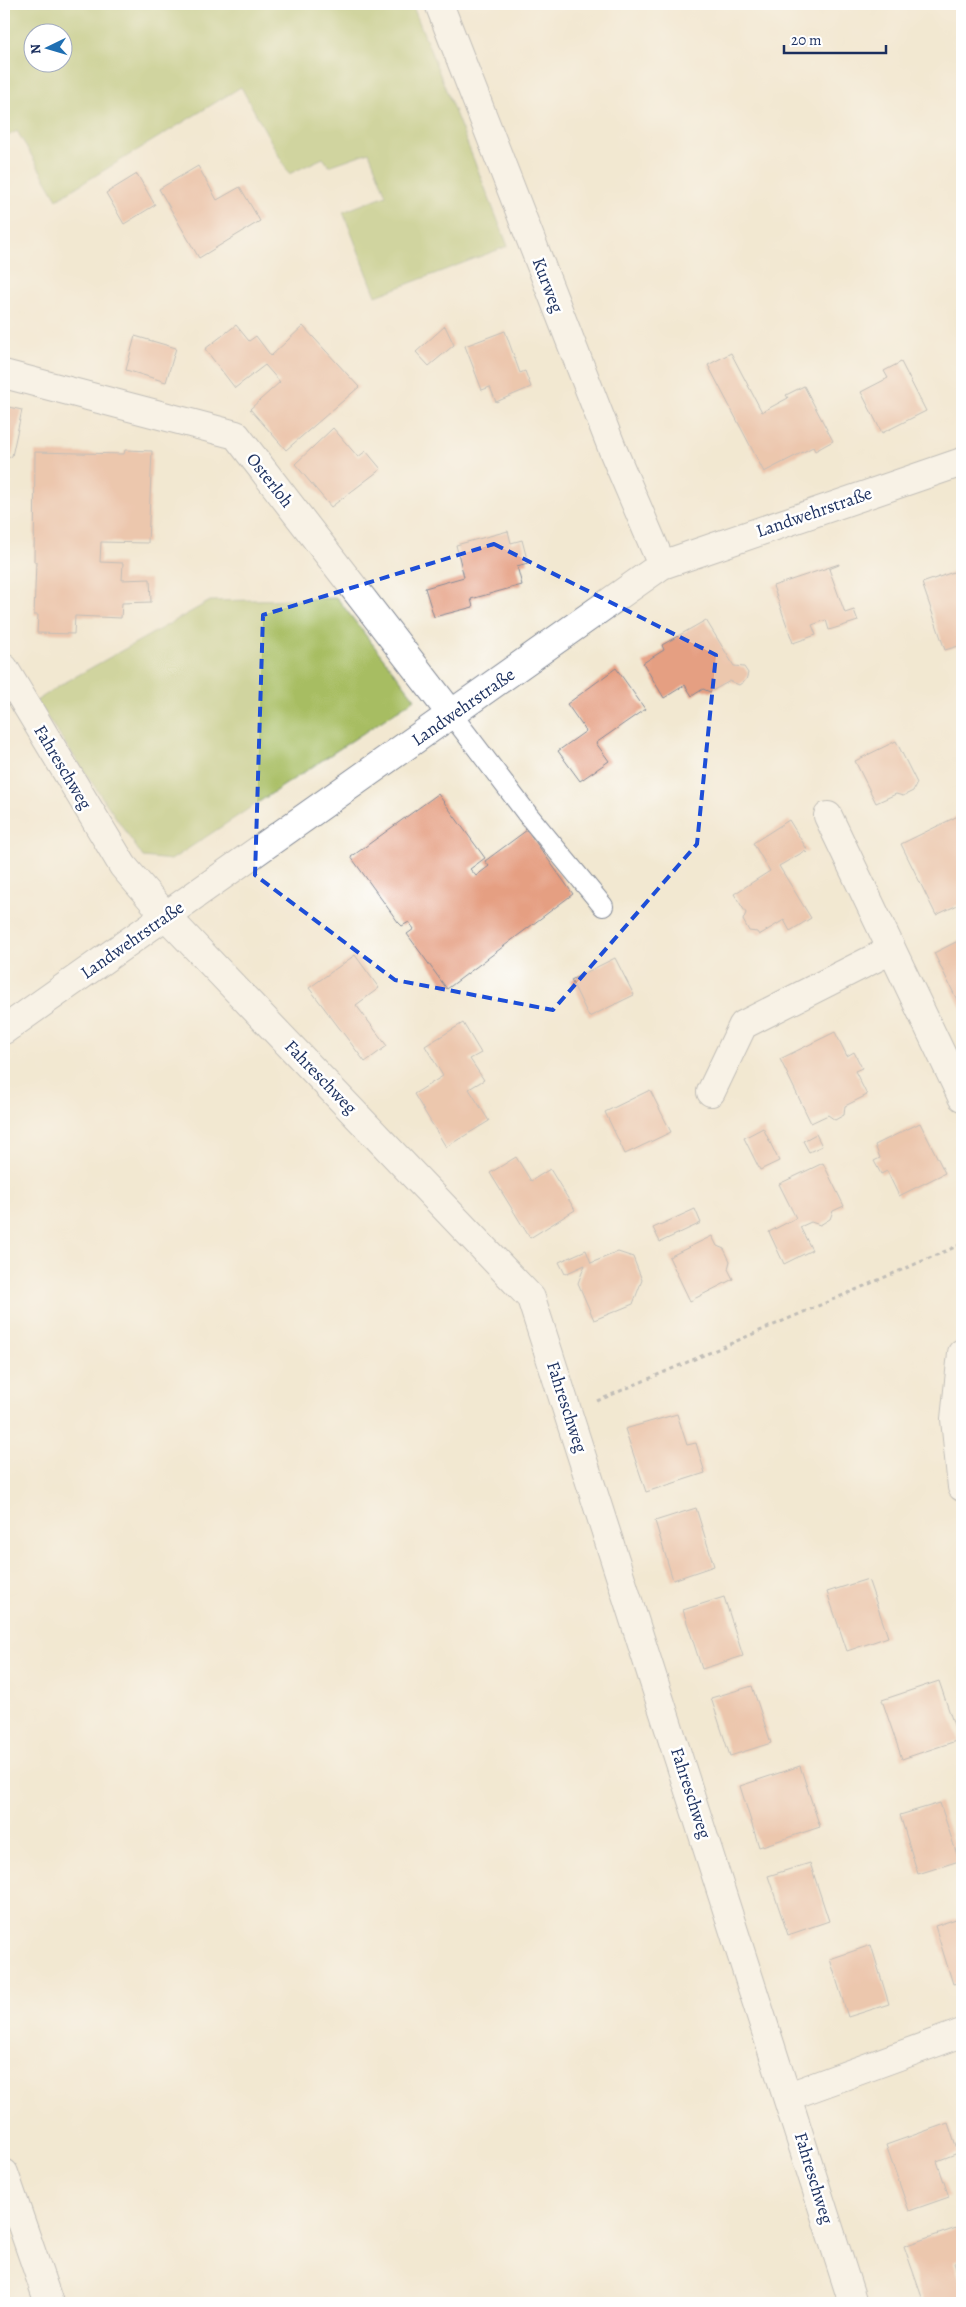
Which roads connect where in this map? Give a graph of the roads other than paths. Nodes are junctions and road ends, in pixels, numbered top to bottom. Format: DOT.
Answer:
graph roads {
  1 [pos="439,4"];
  2 [pos="4,374"];
  3 [pos="962,462"];
  4 [pos="662,565"];
  5 [pos="4,668"];
  6 [pos="452,715"];
  7 [pos="828,816"];
  8 [pos="603,906"];
  9 [pos="166,916"];
  10 [pos="891,950"];
  11 [pos="4,1030"];
  12 [pos="711,1092"];
  13 [pos="962,1097"];
  14 [pos="962,1353"];
  15 [pos="962,1487"];
  16 [pos="962,2033"];
  17 [pos="789,2096"];
  18 [pos="4,2173"];
  19 [pos="49,2303"];
  20 [pos="853,2303"];
  1 -- 4 [label="street, Kurweg"];
  2 -- 6 [label="street, Osterloh"];
  3 -- 4 [label="street, Landwehrstraße"];
  4 -- 6 [label="street, Landwehrstraße"];
  5 -- 9 [label="street, Fahreschweg"];
  6 -- 8 [label="lane"];
  6 -- 9 [label="street, Landwehrstraße"];
  7 -- 10 [label="street"];
  9 -- 11 [label="street, Landwehrstraße"];
  9 -- 17 [label="street, Fahreschweg"];
  10 -- 12 [label="street"];
  10 -- 13 [label="street"];
  14 -- 15 [label="street"];
  16 -- 17 [label="street"];
  17 -- 20 [label="street, Fahreschweg"];
  18 -- 19 [label="street"];
}
